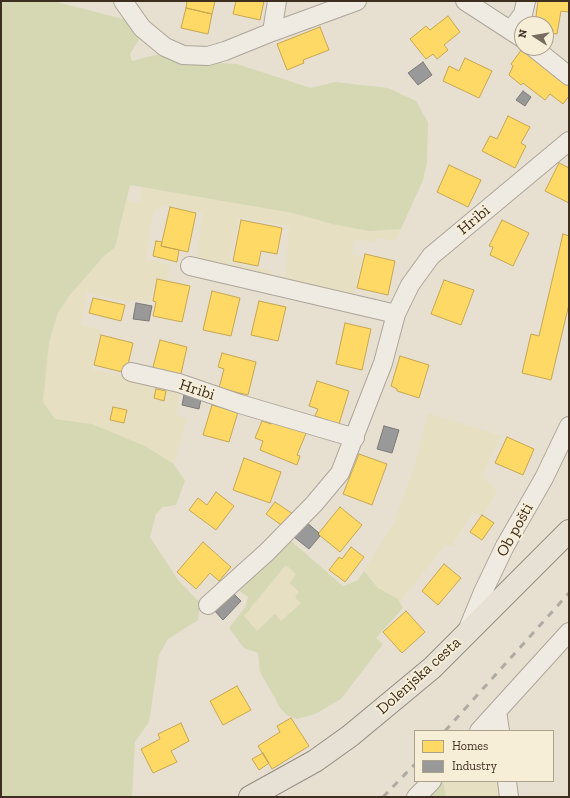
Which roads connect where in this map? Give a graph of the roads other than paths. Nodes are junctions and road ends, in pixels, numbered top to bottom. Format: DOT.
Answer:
graph roads {
  1 [pos="123,1"];
  2 [pos="278,1"];
  3 [pos="357,1"];
  4 [pos="465,1"];
  5 [pos="526,1"];
  6 [pos="522,16"];
  7 [pos="272,32"];
  8 [pos="514,32"];
  9 [pos="544,56"];
  10 [pos="569,76"];
  11 [pos="569,142"];
  12 [pos="190,266"];
  13 [pos="396,314"];
  14 [pos="131,372"];
  15 [pos="569,426"];
  16 [pos="355,438"];
  17 [pos="569,531"];
  18 [pos="208,605"];
  19 [pos="569,632"];
  20 [pos="465,635"];
  21 [pos="497,711"];
  22 [pos="480,730"];
  23 [pos="500,730"];
  24 [pos="431,782"];
  25 [pos="507,782"];
  26 [pos="250,797"];
  27 [pos="416,797"];
  28 [pos="509,797"];
  1 -- 7 [label="street"];
  2 -- 7 [label="street"];
  3 -- 7 [label="street"];
  4 -- 8 [label="street"];
  5 -- 6 [label="street"];
  9 -- 10 [label="street"];
  11 -- 13 [label="street, Hribi"];
  12 -- 13 [label="street"];
  13 -- 16 [label="street, Hribi"];
  14 -- 16 [label="street, Hribi"];
  15 -- 20 [label="street, Ob pošti"];
  16 -- 18 [label="street, Hribi"];
  17 -- 20 [label="main road, Dolenjska cesta"];
  19 -- 21 [label="street"];
  20 -- 26 [label="main road, Dolenjska cesta"];
  21 -- 22 [label="street"];
  21 -- 23 [label="street"];
  24 -- 27 [label="street"];
  25 -- 28 [label="street"];
}
